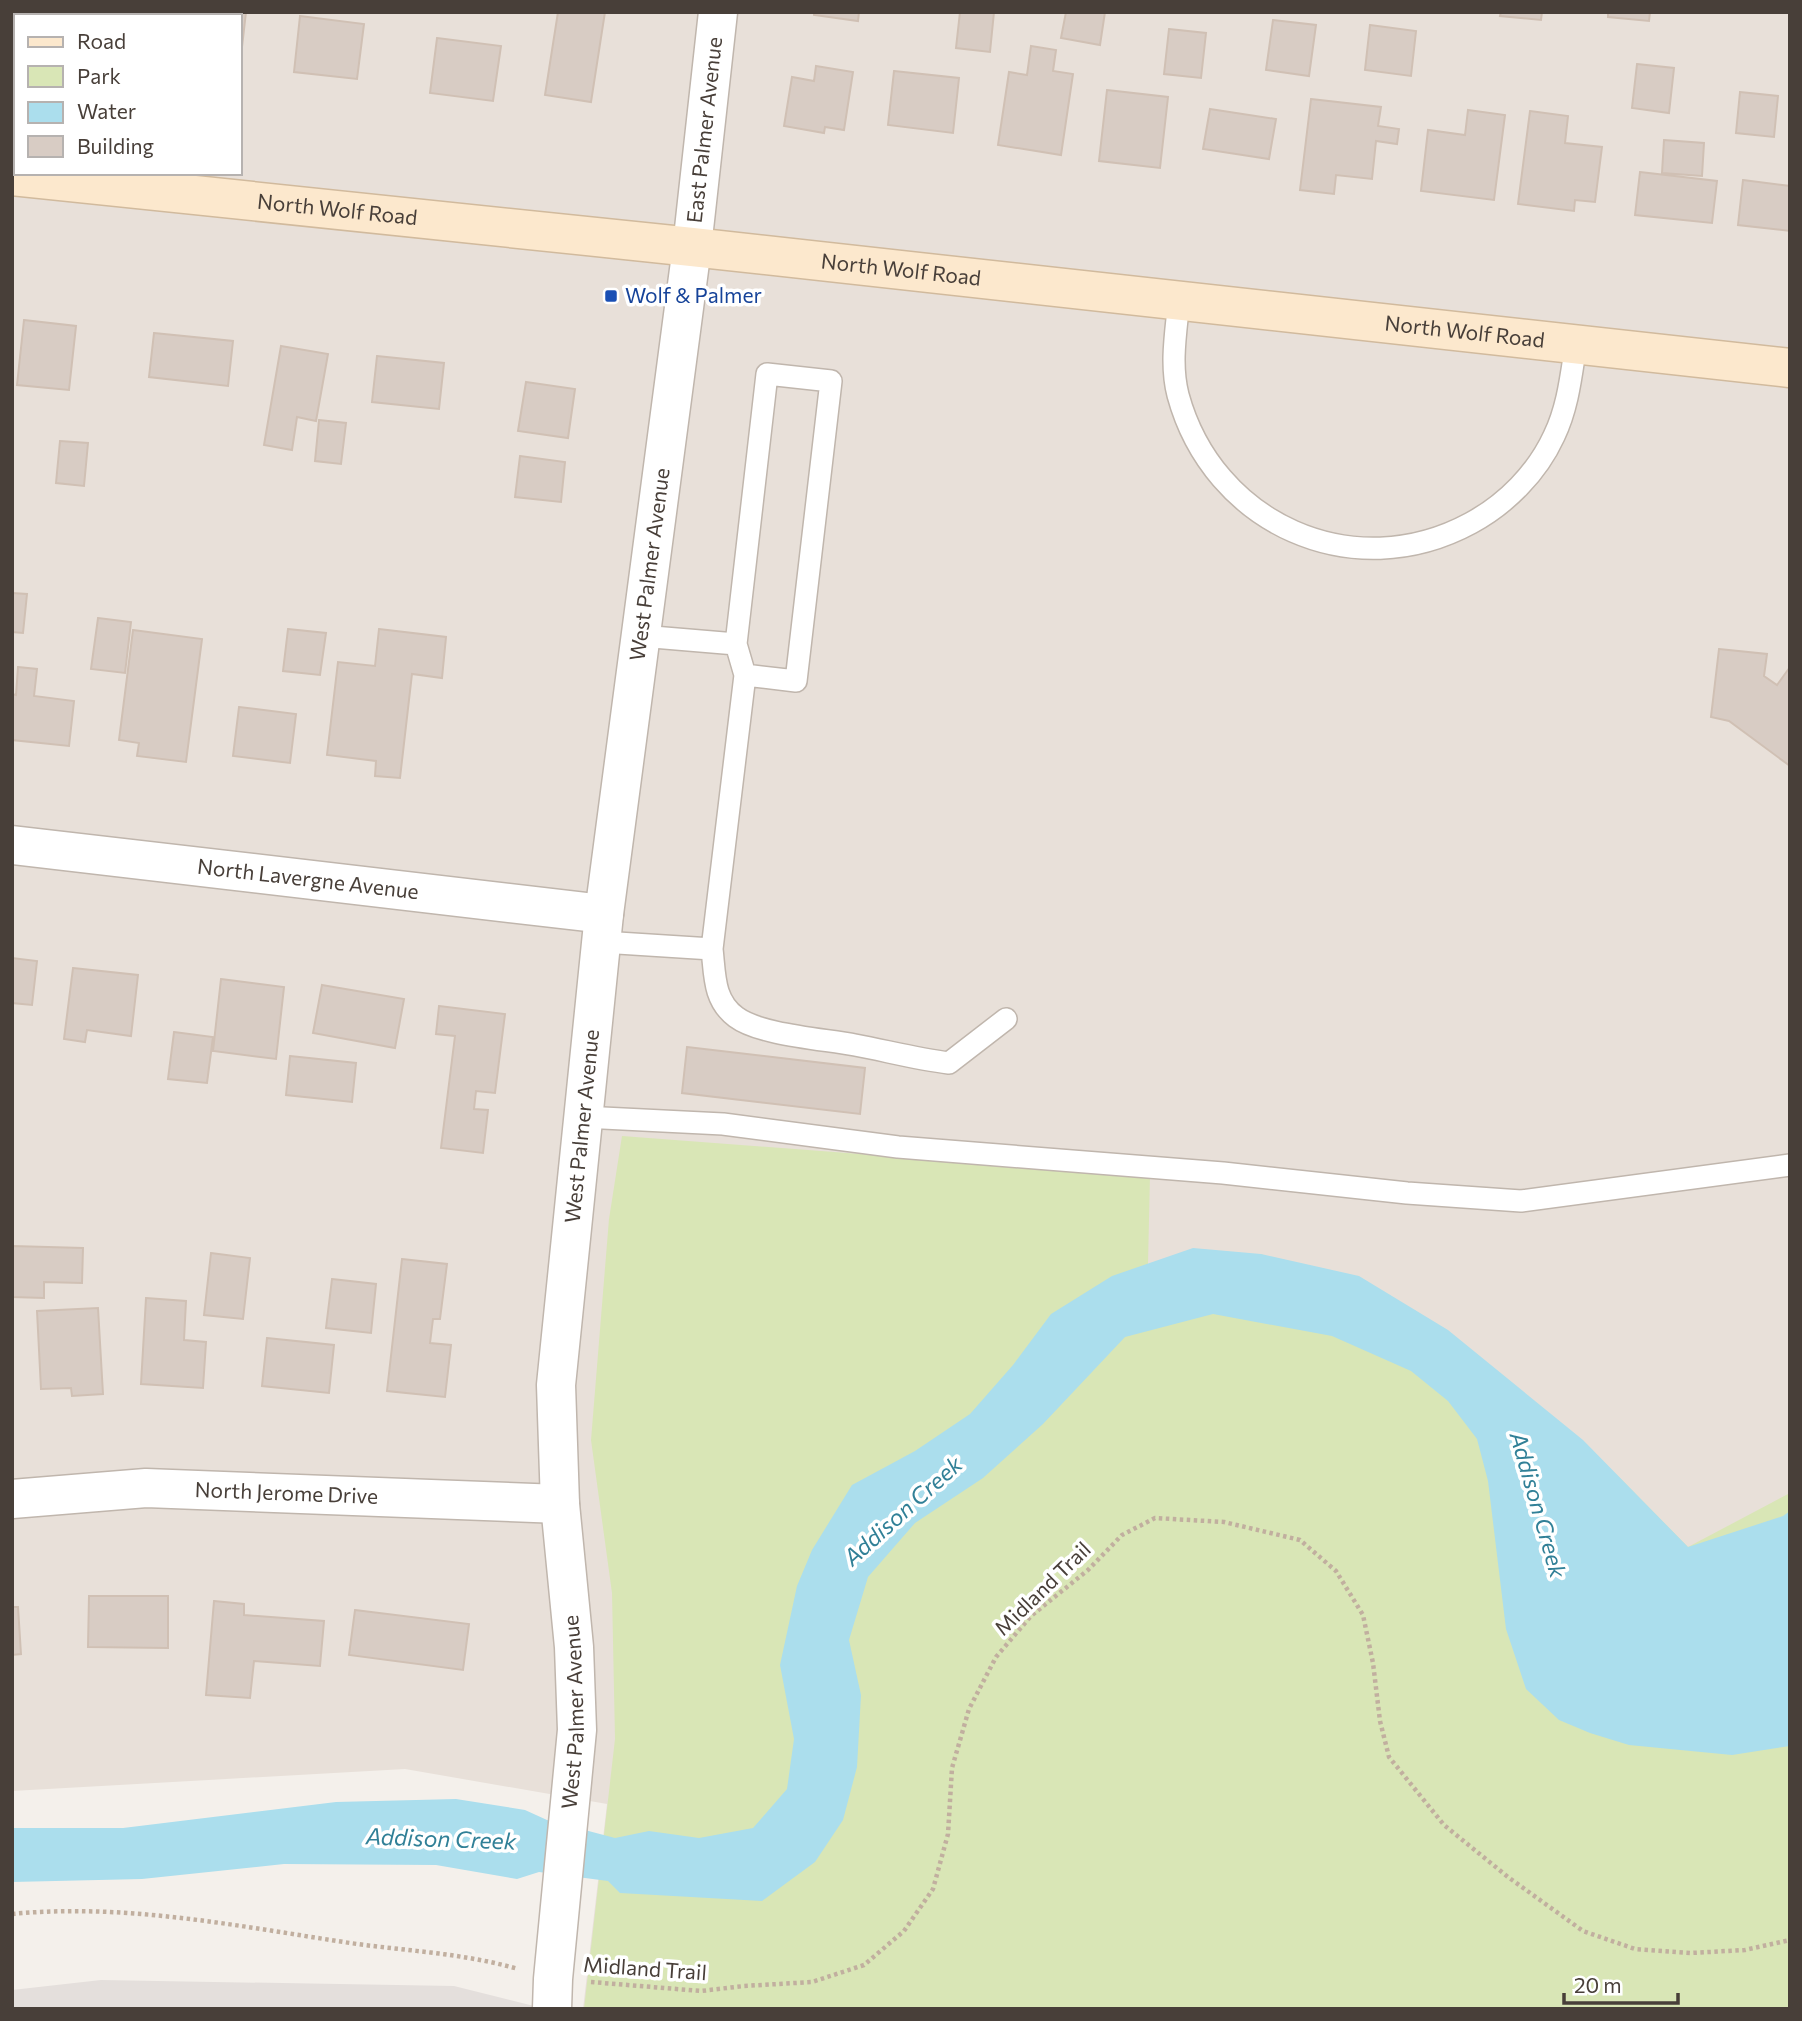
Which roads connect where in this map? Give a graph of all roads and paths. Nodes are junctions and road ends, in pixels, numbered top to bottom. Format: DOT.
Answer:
graph roads {
  1 [pos="718,12"];
  2 [pos="12,176"];
  3 [pos="692,247"];
  4 [pos="1179,300"];
  5 [pos="1576,344"];
  6 [pos="1790,368"];
  7 [pos="641,636"];
  8 [pos="736,644"];
  9 [pos="745,675"];
  10 [pos="12,845"];
  11 [pos="603,928"];
  12 [pos="712,949"];
  13 [pos="1006,1019"];
  14 [pos="583,1117"];
  15 [pos="1790,1165"];
  16 [pos="12,1499"];
  17 [pos="560,1504"];
  18 [pos="12,1914"];
  19 [pos="1790,1940"];
  20 [pos="552,1994"];
  1 -- 3 [label="street, East Palmer Avenue"];
  2 -- 3 [label="main road, North Wolf Road"];
  3 -- 4 [label="main road, North Wolf Road"];
  3 -- 7 [label="street, West Palmer Avenue"];
  4 -- 5 [label="main road, North Wolf Road"];
  4 -- 5 [label="lane"];
  5 -- 6 [label="main road, North Wolf Road"];
  7 -- 8 [label="lane"];
  7 -- 11 [label="street, West Palmer Avenue"];
  8 -- 9 [label="lane"];
  8 -- 9 [label="lane"];
  9 -- 12 [label="lane"];
  10 -- 11 [label="street, North Lavergne Avenue"];
  11 -- 12 [label="lane"];
  11 -- 14 [label="street, West Palmer Avenue"];
  12 -- 13 [label="lane"];
  14 -- 15 [label="lane"];
  14 -- 17 [label="street, West Palmer Avenue"];
  16 -- 17 [label="street, North Jerome Drive"];
  17 -- 20 [label="street, West Palmer Avenue"];
  18 -- 20 [label="path, Midland Trail"];
  19 -- 20 [label="path, Midland Trail"];
}
